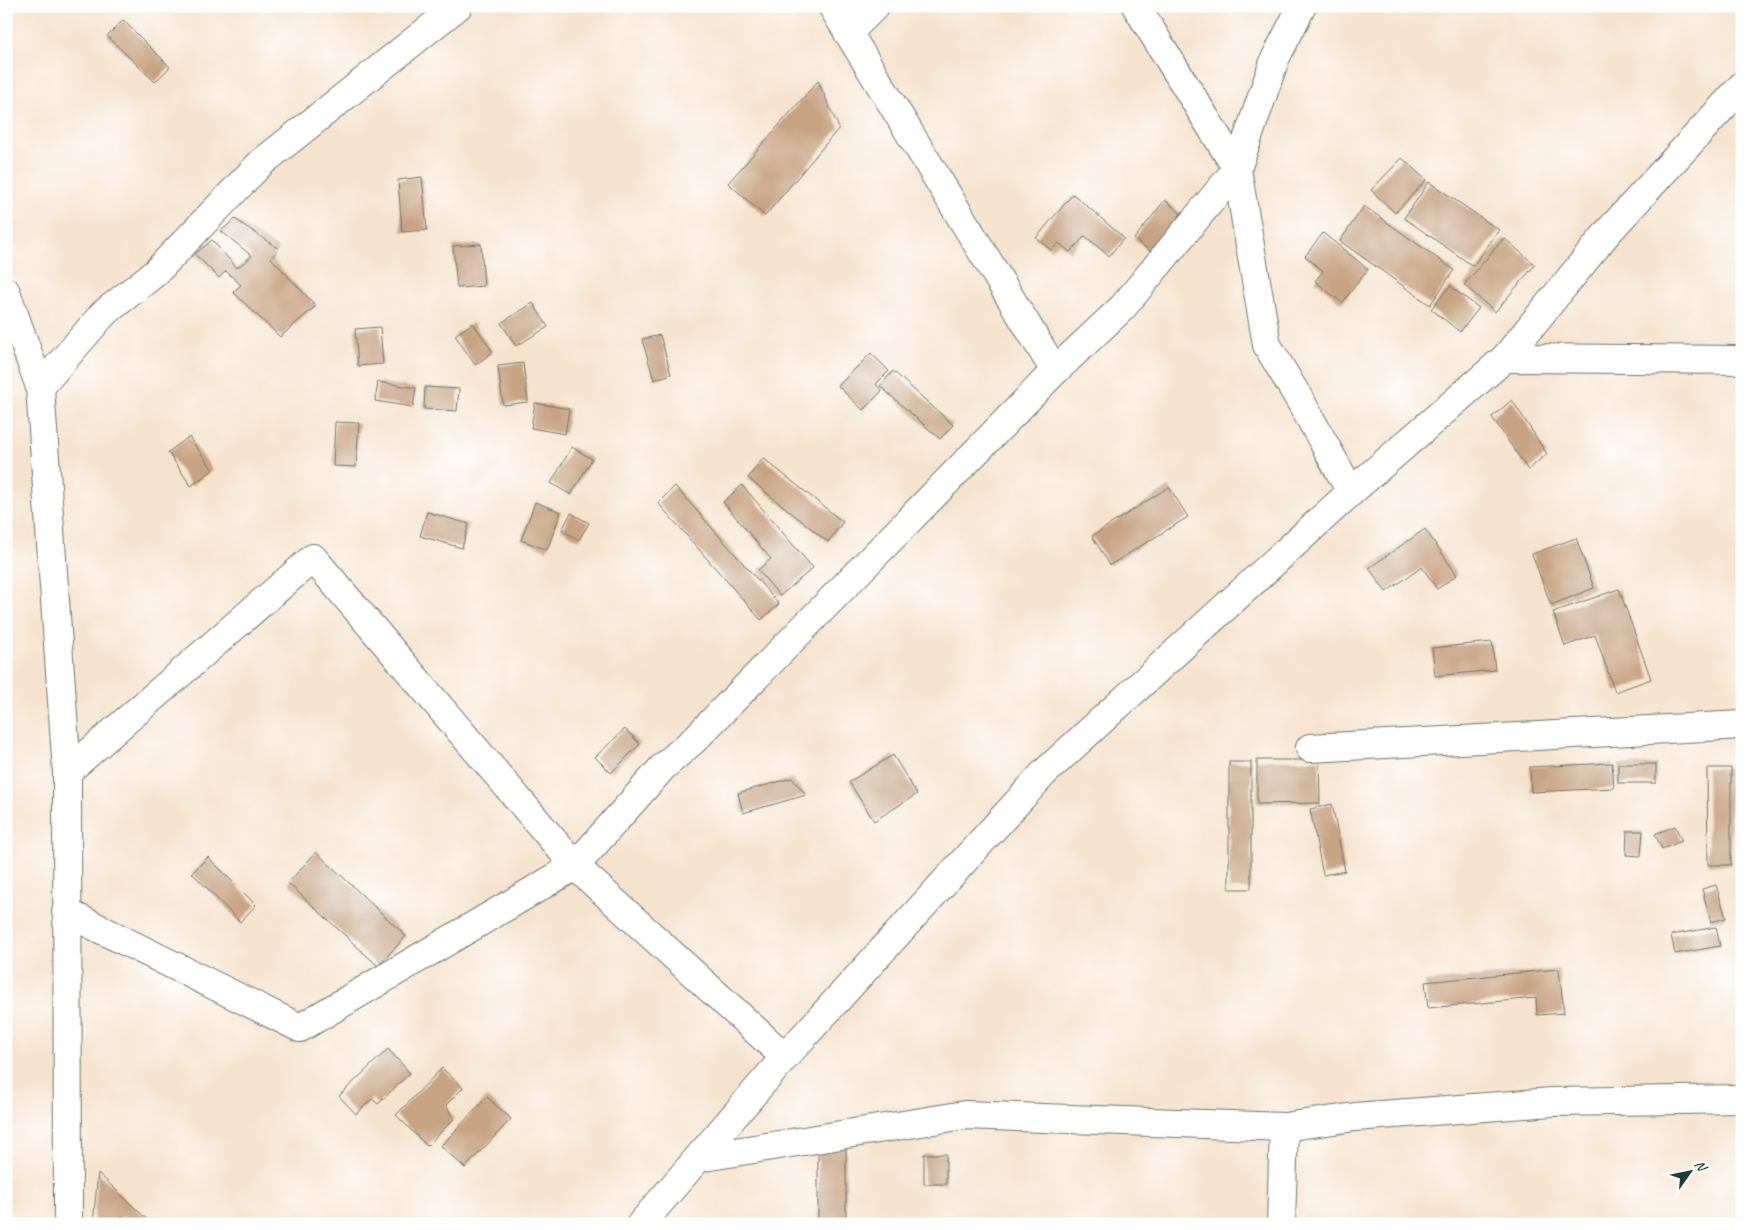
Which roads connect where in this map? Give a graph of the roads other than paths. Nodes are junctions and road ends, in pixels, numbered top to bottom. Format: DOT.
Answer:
graph roads {
  1 [pos="458,6"];
  2 [pos="832,6"];
  3 [pos="875,6"];
  4 [pos="1136,6"];
  5 [pos="1302,6"];
  6 [pos="848,33"];
  7 [pos="1742,86"];
  8 [pos="1238,169"];
  9 [pos="6,292"];
  10 [pos="1505,358"];
  11 [pos="1742,360"];
  12 [pos="1055,371"];
  13 [pos="40,387"];
  14 [pos="1351,492"];
  15 [pos="1742,725"];
  16 [pos="1310,748"];
  17 [pos="67,772"];
  18 [pos="575,866"];
  19 [pos="66,912"];
  20 [pos="785,1057"];
  21 [pos="1742,1099"];
  22 [pos="1284,1127"];
  23 [pos="698,1158"];
  24 [pos="68,1224"];
  25 [pos="641,1224"];
  26 [pos="1281,1224"];
  1 -- 13 [label="street"];
  2 -- 6 [label="street"];
  3 -- 6 [label="street"];
  4 -- 8 [label="street"];
  5 -- 8 [label="street"];
  6 -- 12 [label="street"];
  7 -- 10 [label="street"];
  8 -- 12 [label="street"];
  8 -- 14 [label="street"];
  9 -- 13 [label="street"];
  10 -- 11 [label="street"];
  10 -- 14 [label="street"];
  12 -- 18 [label="street"];
  13 -- 17 [label="street"];
  14 -- 20 [label="street"];
  15 -- 16 [label="street"];
  17 -- 18 [label="street"];
  17 -- 19 [label="street"];
  18 -- 19 [label="street"];
  18 -- 20 [label="street"];
  19 -- 24 [label="street"];
  20 -- 23 [label="street"];
  21 -- 22 [label="street"];
  22 -- 23 [label="street"];
  22 -- 26 [label="street"];
  23 -- 25 [label="street"];
}
